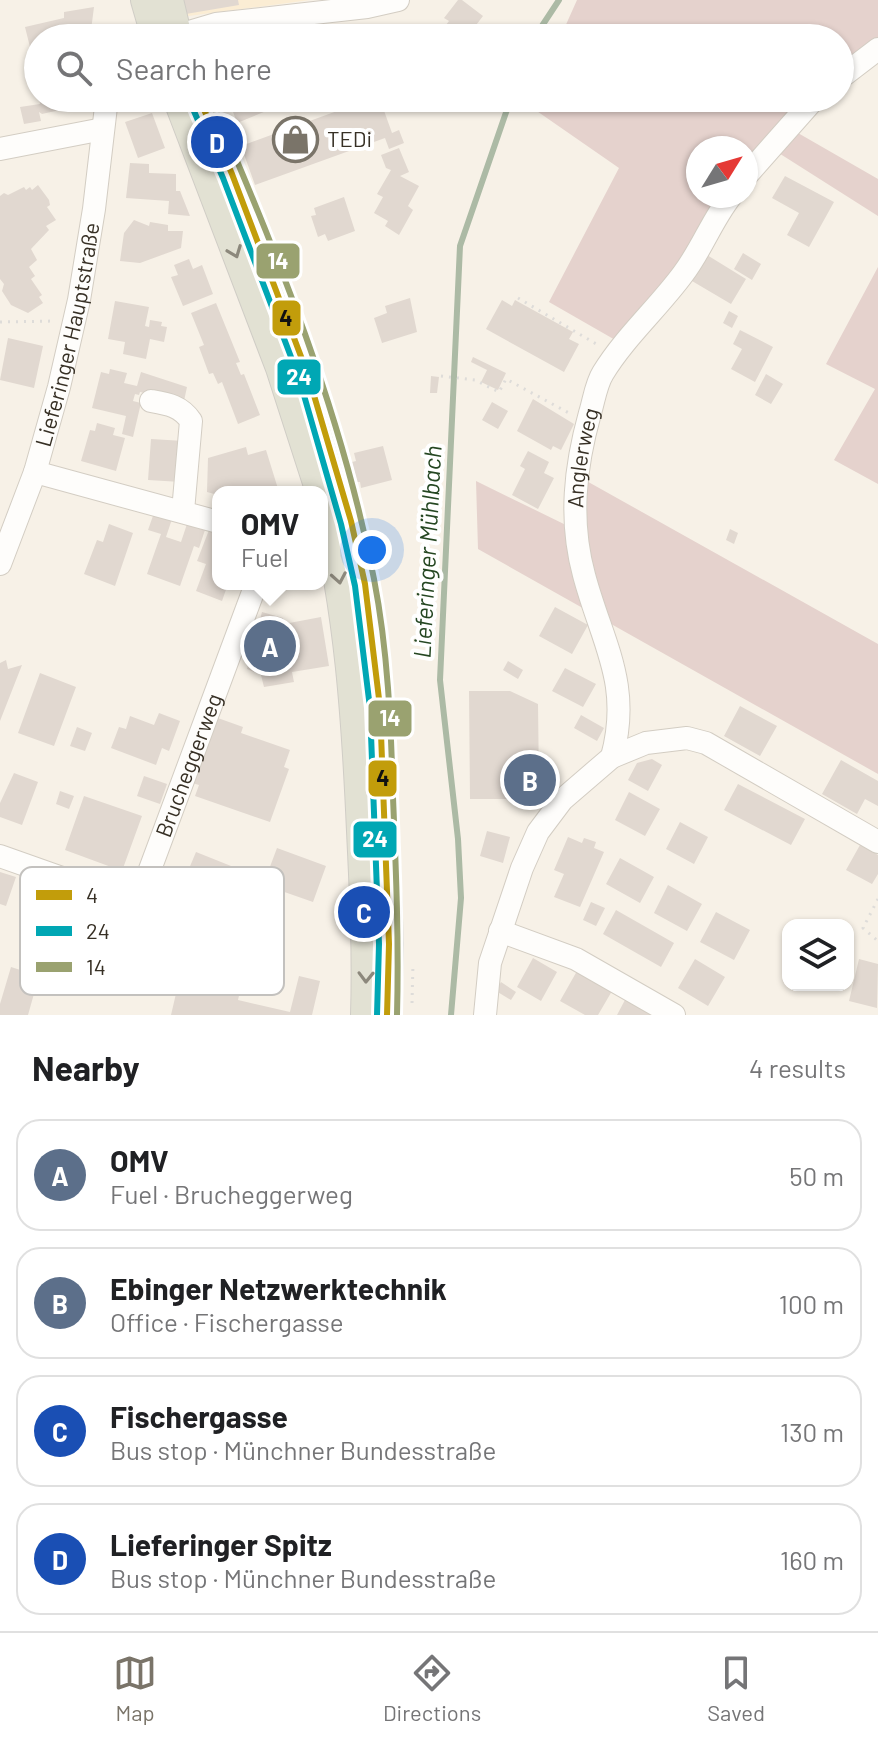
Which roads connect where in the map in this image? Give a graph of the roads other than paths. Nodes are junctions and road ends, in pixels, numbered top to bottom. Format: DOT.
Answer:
graph roads {
  1 [pos="145,0"];
  2 [pos="169,0"];
  3 [pos="388,1"];
  4 [pos="161,24"];
  5 [pos="170,24"];
  6 [pos="216,24"];
  7 [pos="878,49"];
  8 [pos="854,67"];
  9 [pos="105,112"];
  10 [pos="182,112"];
  11 [pos="205,112"];
  12 [pos="803,112"];
  13 [pos="103,129"];
  14 [pos="0,149"];
  15 [pos="758,162"];
  16 [pos="724,208"];
  17 [pos="151,401"];
  18 [pos="35,472"];
  19 [pos="318,486"];
  20 [pos="183,511"];
  21 [pos="212,520"];
  22 [pos="328,528"];
  23 [pos="0,564"];
  24 [pos="254,590"];
  25 [pos="612,757"];
  26 [pos="878,842"];
  27 [pos="0,856"];
  28 [pos="31,867"];
  29 [pos="151,867"];
  30 [pos="500,931"];
  31 [pos="365,1015"];
  32 [pos="387,1015"];
  33 [pos="485,1015"];
  34 [pos="674,1015"];
  1 -- 4 [label="main road"];
  2 -- 5 [label="main road"];
  3 -- 6 [label="street"];
  7 -- 8 [label="street"];
  9 -- 13 [label="street, Lieferinger Hauptstraße"];
  10 -- 19 [label="main road, one-way"];
  11 -- 32 [label="main road"];
  12 -- 15 [label="street"];
  13 -- 14 [label="street"];
  13 -- 18 [label="street, Lieferinger Hauptstraße"];
  16 -- 25 [label="street, Anglerweg"];
  17 -- 20 [label="street"];
  18 -- 20 [label="street"];
  18 -- 23 [label="street, Lieferinger Hauptstraße"];
  20 -- 21 [label="street"];
  22 -- 31 [label="main road, one-way"];
  24 -- 29 [label="street, Brucheggerweg"];
  25 -- 26 [label="street"];
  25 -- 30 [label="street"];
  27 -- 28 [label="street, Brucheggerweg"];
  30 -- 33 [label="street"];
  30 -- 34 [label="street"];
}
